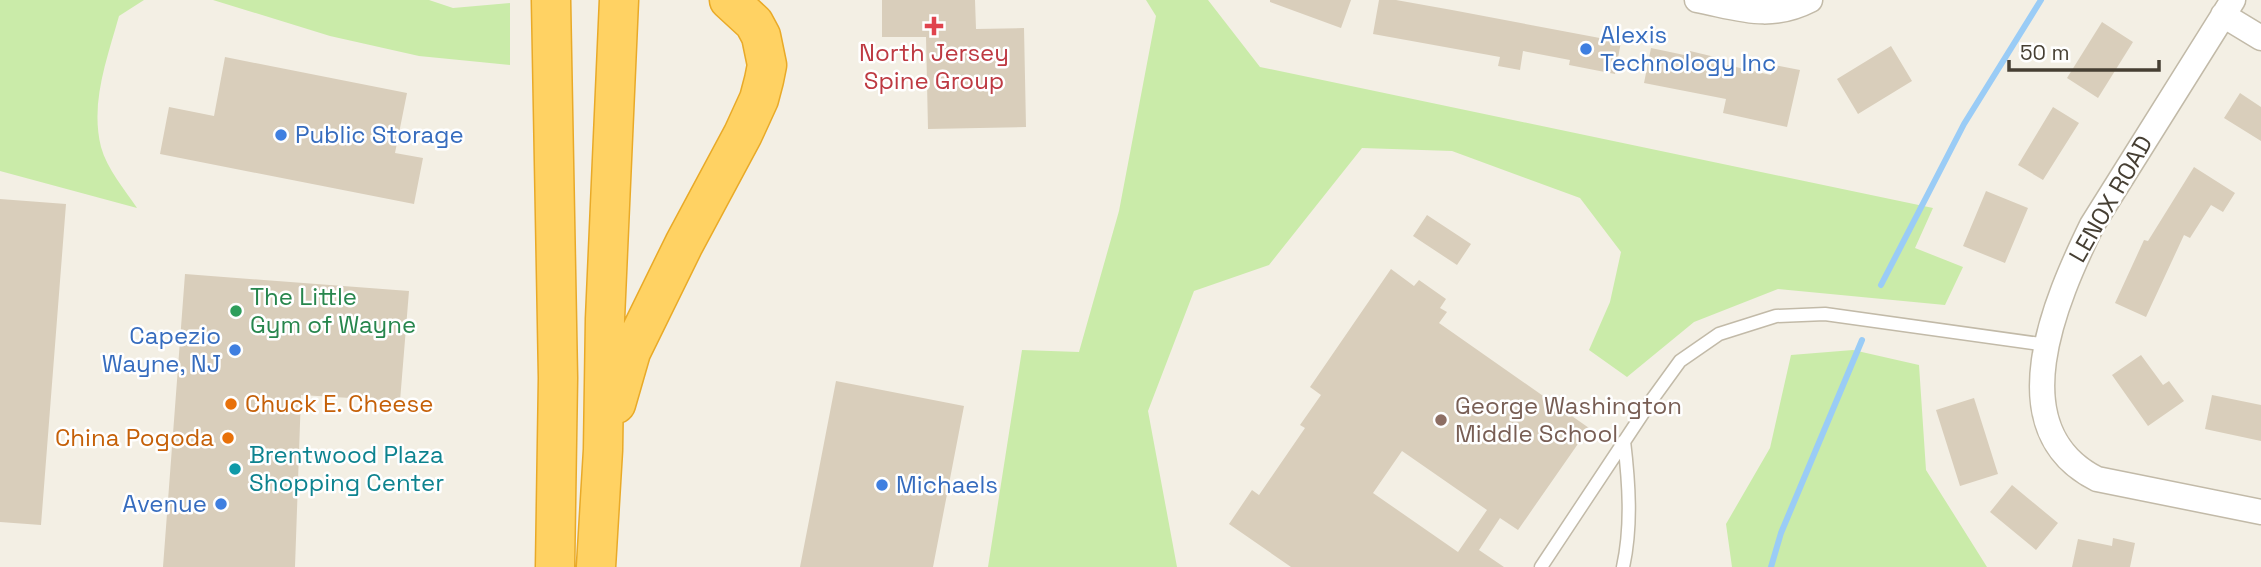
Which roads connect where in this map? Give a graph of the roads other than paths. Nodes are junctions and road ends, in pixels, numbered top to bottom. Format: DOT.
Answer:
graph roads {
  1 [pos="594,0"];
  2 [pos="619,0"];
  3 [pos="729,0"];
  4 [pos="1697,0"];
  5 [pos="1810,0"];
  6 [pos="2228,7"];
  7 [pos="558,8"];
  8 [pos="2261,38"];
  9 [pos="604,319"];
  10 [pos="2047,345"];
  11 [pos="1624,441"];
  12 [pos="603,450"];
  13 [pos="2261,512"];
  14 [pos="555,567"];
  15 [pos="596,567"];
  16 [pos="1541,567"];
  17 [pos="1623,567"];
  1 -- 9 [label="highway"];
  2 -- 9 [label="highway"];
  3 -- 12 [label="highway"];
  4 -- 5 [label="street"];
  6 -- 8 [label="street"];
  6 -- 10 [label="street, LENOX ROAD"];
  7 -- 14 [label="highway"];
  9 -- 12 [label="highway"];
  10 -- 11 [label="lane"];
  10 -- 13 [label="street, LENOX ROAD"];
  11 -- 16 [label="lane"];
  11 -- 17 [label="lane"];
  12 -- 15 [label="highway"];
}
